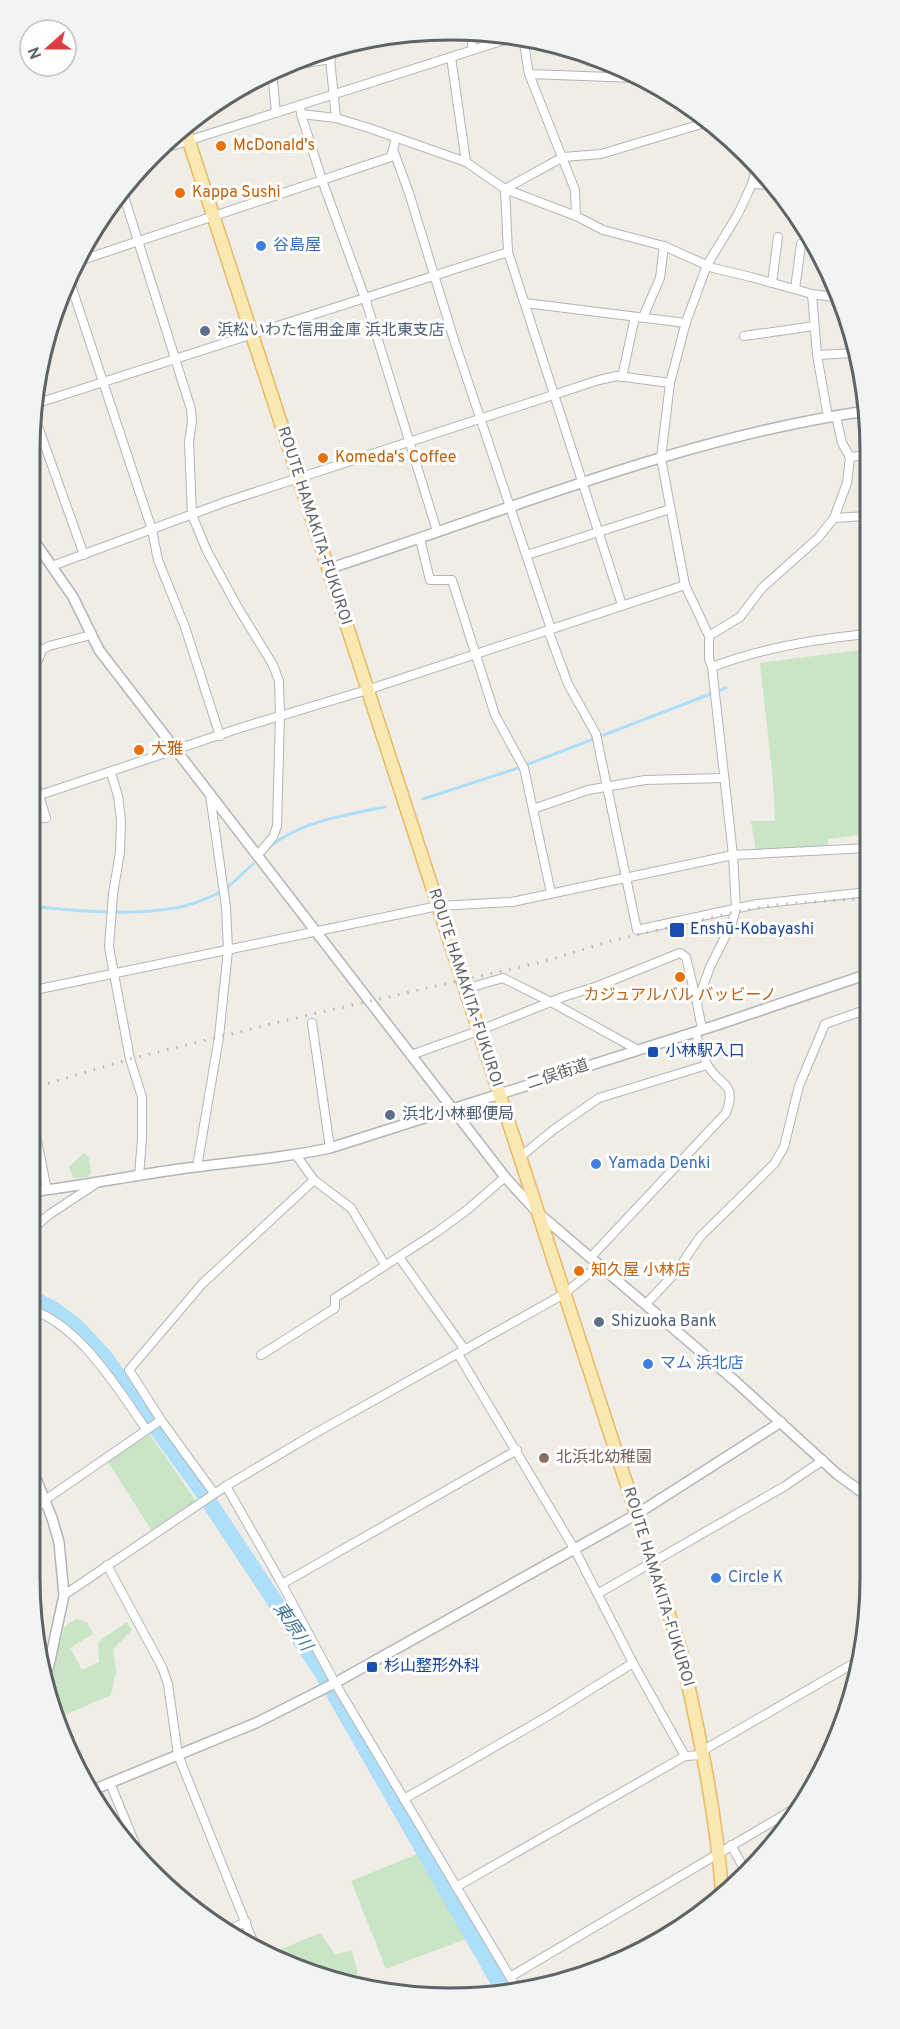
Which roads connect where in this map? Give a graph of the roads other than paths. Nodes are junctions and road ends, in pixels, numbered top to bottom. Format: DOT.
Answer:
graph roads {
  1 [pos="471,41"];
  2 [pos="495,43"];
  3 [pos="525,47"];
  4 [pos="473,50"];
  5 [pos="451,57"];
  6 [pos="331,59"];
  7 [pos="325,60"];
  8 [pos="529,74"];
  9 [pos="619,77"];
  10 [pos="273,81"];
  11 [pos="333,90"];
  12 [pos="300,110"];
  13 [pos="276,113"];
  14 [pos="336,118"];
  15 [pos="699,125"];
  16 [pos="188,136"];
  17 [pos="396,138"];
  18 [pos="189,140"];
  19 [pos="178,144"];
  20 [pos="394,152"];
  21 [pos="563,157"];
  22 [pos="465,162"];
  23 [pos="754,176"];
  24 [pos="322,180"];
  25 [pos="752,184"];
  26 [pos="762,184"];
  27 [pos="505,189"];
  28 [pos="125,200"];
  29 [pos="213,216"];
  30 [pos="576,216"];
  31 [pos="778,237"];
  32 [pos="139,241"];
  33 [pos="801,244"];
  34 [pos="664,246"];
  35 [pos="508,252"];
  36 [pos="89,258"];
  37 [pos="707,265"];
  38 [pos="434,276"];
  39 [pos="772,283"];
  40 [pos="795,289"];
  41 [pos="73,291"];
  42 [pos="812,294"];
  43 [pos="829,296"];
  44 [pos="365,298"];
  45 [pos="525,303"];
  46 [pos="639,317"];
  47 [pos="686,323"];
  48 [pos="814,326"];
  49 [pos="252,334"];
  50 [pos="744,336"];
  51 [pos="848,353"];
  52 [pos="817,355"];
  53 [pos="176,357"];
  54 [pos="622,377"];
  55 [pos="104,382"];
  56 [pos="670,383"];
  57 [pos="555,394"];
  58 [pos="44,400"];
  59 [pos="858,412"];
  60 [pos="832,416"];
  61 [pos="481,419"];
  62 [pos="41,434"];
  63 [pos="409,442"];
  64 [pos="860,456"];
  65 [pos="850,457"];
  66 [pos="661,458"];
  67 [pos="299,478"];
  68 [pos="583,483"];
  69 [pos="511,506"];
  70 [pos="670,509"];
  71 [pos="192,515"];
  72 [pos="860,516"];
  73 [pos="834,518"];
  74 [pos="152,530"];
  75 [pos="438,531"];
  76 [pos="598,532"];
  77 [pos="420,539"];
  78 [pos="40,550"];
  79 [pos="84,555"];
  80 [pos="527,555"];
  81 [pos="52,566"];
  82 [pos="328,569"];
  83 [pos="685,585"];
  84 [pos="622,605"];
  85 [pos="549,629"];
  86 [pos="91,635"];
  87 [pos="860,635"];
  88 [pos="709,636"];
  89 [pos="476,654"];
  90 [pos="40,655"];
  91 [pos="712,667"];
  92 [pos="368,690"];
  93 [pos="280,715"];
  94 [pos="220,736"];
  95 [pos="176,750"];
  96 [pos="111,772"];
  97 [pos="724,778"];
  98 [pos="607,787"];
  99 [pos="40,791"];
  100 [pos="210,795"];
  101 [pos="40,802"];
  102 [pos="533,809"];
  103 [pos="40,818"];
  104 [pos="860,848"];
  105 [pos="733,855"];
  106 [pos="257,856"];
  107 [pos="626,878"];
  108 [pos="551,893"];
  109 [pos="860,893"];
  110 [pos="438,906"];
  111 [pos="736,908"];
  112 [pos="317,933"];
  113 [pos="228,950"];
  114 [pos="113,974"];
  115 [pos="860,977"];
  116 [pos="40,989"];
  117 [pos="465,989"];
  118 [pos="551,1002"];
  119 [pos="697,1003"];
  120 [pos="860,1013"];
  121 [pos="312,1023"];
  122 [pos="698,1030"];
  123 [pos="478,1032"];
  124 [pos="638,1050"];
  125 [pos="411,1055"];
  126 [pos="707,1065"];
  127 [pos="500,1094"];
  128 [pos="453,1109"];
  129 [pos="330,1148"];
  130 [pos="40,1155"];
  131 [pos="296,1155"];
  132 [pos="519,1158"];
  133 [pos="197,1167"];
  134 [pos="139,1176"];
  135 [pos="505,1177"];
  136 [pos="314,1180"];
  137 [pos="97,1183"];
  138 [pos="47,1190"];
  139 [pos="40,1191"];
  140 [pos="537,1212"];
  141 [pos="40,1222"];
  142 [pos="399,1257"];
  143 [pos="590,1258"];
  144 [pos="385,1265"];
  145 [pos="599,1265"];
  146 [pos="564,1294"];
  147 [pos="646,1304"];
  148 [pos="40,1315"];
  149 [pos="462,1352"];
  150 [pos="261,1355"];
  151 [pos="161,1420"];
  152 [pos="781,1422"];
  153 [pos="146,1429"];
  154 [pos="517,1450"];
  155 [pos="823,1460"];
  156 [pos="226,1486"];
  157 [pos="40,1488"];
  158 [pos="860,1490"];
  159 [pos="213,1493"];
  160 [pos="45,1500"];
  161 [pos="40,1504"];
  162 [pos="637,1514"];
  163 [pos="575,1550"];
  164 [pos="653,1563"];
  165 [pos="107,1565"];
  166 [pos="282,1584"];
  167 [pos="599,1593"];
  168 [pos="64,1595"];
  169 [pos="633,1663"];
  170 [pos="49,1664"];
  171 [pos="851,1665"];
  172 [pos="335,1683"];
  173 [pos="702,1753"];
  174 [pos="178,1755"];
  175 [pos="685,1756"];
  176 [pos="110,1783"];
  177 [pos="98,1788"];
  178 [pos="404,1799"];
  179 [pos="785,1814"];
  180 [pos="132,1837"];
  181 [pos="731,1845"];
  182 [pos="718,1852"];
  183 [pos="743,1866"];
  184 [pos="721,1886"];
  185 [pos="456,1887"];
  186 [pos="246,1922"];
  187 [pos="235,1927"];
  188 [pos="252,1937"];
  189 [pos="510,1977"];
  190 [pos="514,1983"];
  1 -- 4 [label="street"];
  2 -- 4 [label="street"];
  3 -- 8 [label="street"];
  4 -- 5 [label="street"];
  5 -- 11 [label="street"];
  5 -- 22 [label="street"];
  6 -- 7 [label="street"];
  6 -- 11 [label="street"];
  8 -- 9 [label="street"];
  8 -- 21 [label="street"];
  10 -- 13 [label="street"];
  11 -- 12 [label="street"];
  11 -- 14 [label="street"];
  12 -- 13 [label="street"];
  12 -- 14 [label="street"];
  12 -- 24 [label="street"];
  13 -- 18 [label="street"];
  14 -- 17 [label="street"];
  15 -- 21 [label="street"];
  16 -- 18 [label="main road, ROUTE HAMAKITA-FUKUROI"];
  17 -- 20 [label="street"];
  17 -- 22 [label="street"];
  18 -- 19 [label="street"];
  18 -- 29 [label="main road, ROUTE HAMAKITA-FUKUROI"];
  20 -- 24 [label="street"];
  20 -- 38 [label="street"];
  21 -- 27 [label="street"];
  21 -- 30 [label="street"];
  22 -- 27 [label="street"];
  23 -- 25 [label="street"];
  24 -- 29 [label="street"];
  24 -- 44 [label="street"];
  25 -- 26 [label="street"];
  25 -- 37 [label="street"];
  27 -- 30 [label="street"];
  27 -- 35 [label="street"];
  28 -- 32 [label="street"];
  29 -- 32 [label="street"];
  29 -- 49 [label="main road, ROUTE HAMAKITA-FUKUROI"];
  30 -- 34 [label="street"];
  31 -- 39 [label="street"];
  32 -- 36 [label="street"];
  32 -- 53 [label="street"];
  33 -- 40 [label="street"];
  34 -- 37 [label="street"];
  34 -- 46 [label="street"];
  35 -- 38 [label="street"];
  35 -- 45 [label="street"];
  37 -- 39 [label="street"];
  37 -- 47 [label="street"];
  38 -- 44 [label="street"];
  38 -- 61 [label="street"];
  39 -- 40 [label="street"];
  40 -- 42 [label="street"];
  41 -- 55 [label="street"];
  42 -- 43 [label="street"];
  42 -- 48 [label="street"];
  44 -- 49 [label="street"];
  44 -- 63 [label="street"];
  45 -- 46 [label="street"];
  45 -- 57 [label="street"];
  46 -- 47 [label="street"];
  46 -- 54 [label="street"];
  47 -- 56 [label="street"];
  48 -- 50 [label="street"];
  48 -- 52 [label="street"];
  49 -- 53 [label="street"];
  49 -- 67 [label="main road, ROUTE HAMAKITA-FUKUROI"];
  51 -- 52 [label="street"];
  52 -- 60 [label="street"];
  53 -- 55 [label="street"];
  53 -- 71 [label="street"];
  54 -- 56 [label="street"];
  54 -- 57 [label="street"];
  55 -- 58 [label="street"];
  55 -- 74 [label="street"];
  56 -- 66 [label="street"];
  57 -- 61 [label="street"];
  57 -- 68 [label="street"];
  59 -- 60 [label="street"];
  60 -- 65 [label="street"];
  60 -- 66 [label="street"];
  61 -- 63 [label="street"];
  61 -- 69 [label="street"];
  62 -- 79 [label="street"];
  63 -- 67 [label="street"];
  63 -- 75 [label="street"];
  64 -- 65 [label="street"];
  65 -- 73 [label="street"];
  66 -- 68 [label="street"];
  66 -- 70 [label="street"];
  67 -- 71 [label="street"];
  67 -- 82 [label="main road, ROUTE HAMAKITA-FUKUROI"];
  68 -- 69 [label="street"];
  68 -- 76 [label="street"];
  69 -- 75 [label="street"];
  69 -- 80 [label="street"];
  70 -- 76 [label="street"];
  70 -- 83 [label="street"];
  71 -- 74 [label="street"];
  71 -- 93 [label="street"];
  72 -- 73 [label="street"];
  73 -- 88 [label="street"];
  74 -- 79 [label="street"];
  74 -- 94 [label="street"];
  75 -- 77 [label="street"];
  76 -- 80 [label="street"];
  76 -- 84 [label="street"];
  77 -- 82 [label="street"];
  77 -- 89 [label="street"];
  78 -- 81 [label="street"];
  79 -- 81 [label="street"];
  80 -- 85 [label="street"];
  81 -- 86 [label="street"];
  82 -- 92 [label="main road, ROUTE HAMAKITA-FUKUROI"];
  83 -- 84 [label="street"];
  83 -- 88 [label="street"];
  84 -- 85 [label="street"];
  85 -- 89 [label="street"];
  85 -- 98 [label="street"];
  86 -- 90 [label="street"];
  86 -- 95 [label="street"];
  87 -- 91 [label="street"];
  88 -- 91 [label="street"];
  89 -- 92 [label="street"];
  89 -- 102 [label="street"];
  91 -- 97 [label="street"];
  92 -- 93 [label="street"];
  92 -- 110 [label="main road, ROUTE HAMAKITA-FUKUROI"];
  93 -- 94 [label="street"];
  93 -- 106 [label="street"];
  94 -- 95 [label="street"];
  95 -- 96 [label="street"];
  95 -- 100 [label="street"];
  96 -- 99 [label="street"];
  96 -- 114 [label="street"];
  97 -- 98 [label="street"];
  97 -- 105 [label="street"];
  98 -- 102 [label="street"];
  98 -- 107 [label="street"];
  100 -- 106 [label="street"];
  100 -- 113 [label="street"];
  101 -- 103 [label="street"];
  102 -- 108 [label="street"];
  104 -- 105 [label="street"];
  105 -- 107 [label="street"];
  105 -- 111 [label="street"];
  106 -- 112 [label="street"];
  107 -- 108 [label="street"];
  107 -- 111 [label="street"];
  108 -- 110 [label="street"];
  109 -- 111 [label="street"];
  110 -- 112 [label="street"];
  110 -- 117 [label="main road, ROUTE HAMAKITA-FUKUROI"];
  111 -- 119 [label="street"];
  112 -- 113 [label="street"];
  112 -- 125 [label="street"];
  113 -- 114 [label="street"];
  113 -- 133 [label="street"];
  114 -- 116 [label="street"];
  114 -- 134 [label="street"];
  115 -- 122 [label="street, 二俣街道"];
  117 -- 118 [label="street"];
  117 -- 123 [label="main road, ROUTE HAMAKITA-FUKUROI"];
  118 -- 119 [label="street"];
  118 -- 123 [label="street"];
  118 -- 124 [label="street"];
  119 -- 122 [label="street"];
  120 -- 147 [label="street"];
  121 -- 129 [label="street"];
  122 -- 124 [label="street, 二俣街道"];
  122 -- 126 [label="street"];
  123 -- 125 [label="street"];
  123 -- 127 [label="main road, ROUTE HAMAKITA-FUKUROI"];
  124 -- 127 [label="street, 二俣街道"];
  125 -- 128 [label="street"];
  126 -- 132 [label="street"];
  126 -- 143 [label="street"];
  127 -- 128 [label="street, 二俣街道"];
  127 -- 132 [label="main road, ROUTE HAMAKITA-FUKUROI"];
  128 -- 129 [label="street, 二俣街道"];
  128 -- 135 [label="street"];
  129 -- 131 [label="street, 二俣街道"];
  130 -- 138 [label="street"];
  131 -- 133 [label="street, 二俣街道"];
  131 -- 136 [label="street"];
  132 -- 140 [label="main road, ROUTE HAMAKITA-FUKUROI"];
  133 -- 134 [label="street, 二俣街道"];
  134 -- 137 [label="street, 二俣街道"];
  135 -- 140 [label="street"];
  135 -- 142 [label="street"];
  136 -- 144 [label="street"];
  136 -- 151 [label="street"];
  137 -- 138 [label="street, 二俣街道"];
  137 -- 141 [label="street"];
  138 -- 139 [label="street, 二俣街道"];
  140 -- 143 [label="street"];
  140 -- 146 [label="main road, ROUTE HAMAKITA-FUKUROI"];
  142 -- 144 [label="street"];
  142 -- 149 [label="street"];
  143 -- 145 [label="street"];
  144 -- 150 [label="street"];
  145 -- 146 [label="street"];
  145 -- 147 [label="street"];
  146 -- 149 [label="street"];
  146 -- 162 [label="main road, ROUTE HAMAKITA-FUKUROI"];
  147 -- 152 [label="street"];
  148 -- 153 [label="street"];
  149 -- 154 [label="street"];
  149 -- 156 [label="street"];
  151 -- 153 [label="street"];
  151 -- 159 [label="street"];
  152 -- 155 [label="street"];
  152 -- 162 [label="street"];
  153 -- 160 [label="street"];
  154 -- 163 [label="street"];
  154 -- 166 [label="street"];
  155 -- 158 [label="street"];
  155 -- 164 [label="street"];
  156 -- 159 [label="street"];
  156 -- 166 [label="street"];
  157 -- 160 [label="street"];
  159 -- 165 [label="street"];
  160 -- 161 [label="street"];
  160 -- 168 [label="street"];
  162 -- 163 [label="street"];
  162 -- 164 [label="main road, ROUTE HAMAKITA-FUKUROI"];
  163 -- 167 [label="street"];
  163 -- 172 [label="street"];
  164 -- 167 [label="street"];
  164 -- 173 [label="main road, ROUTE HAMAKITA-FUKUROI"];
  165 -- 168 [label="street"];
  165 -- 174 [label="street"];
  166 -- 172 [label="street"];
  167 -- 169 [label="street"];
  168 -- 170 [label="street"];
  169 -- 175 [label="street"];
  169 -- 178 [label="street"];
  171 -- 173 [label="street"];
  172 -- 174 [label="street"];
  172 -- 178 [label="street"];
  173 -- 175 [label="street"];
  173 -- 182 [label="main road, ROUTE HAMAKITA-FUKUROI"];
  174 -- 176 [label="street"];
  174 -- 186 [label="street"];
  175 -- 185 [label="street"];
  176 -- 177 [label="street"];
  176 -- 180 [label="street"];
  178 -- 185 [label="street"];
  179 -- 181 [label="street"];
  181 -- 182 [label="street"];
  181 -- 183 [label="street"];
  182 -- 184 [label="main road, ROUTE HAMAKITA-FUKUROI"];
  182 -- 189 [label="street"];
  185 -- 189 [label="street"];
  186 -- 187 [label="street"];
  186 -- 188 [label="street"];
  189 -- 190 [label="street"];
}
